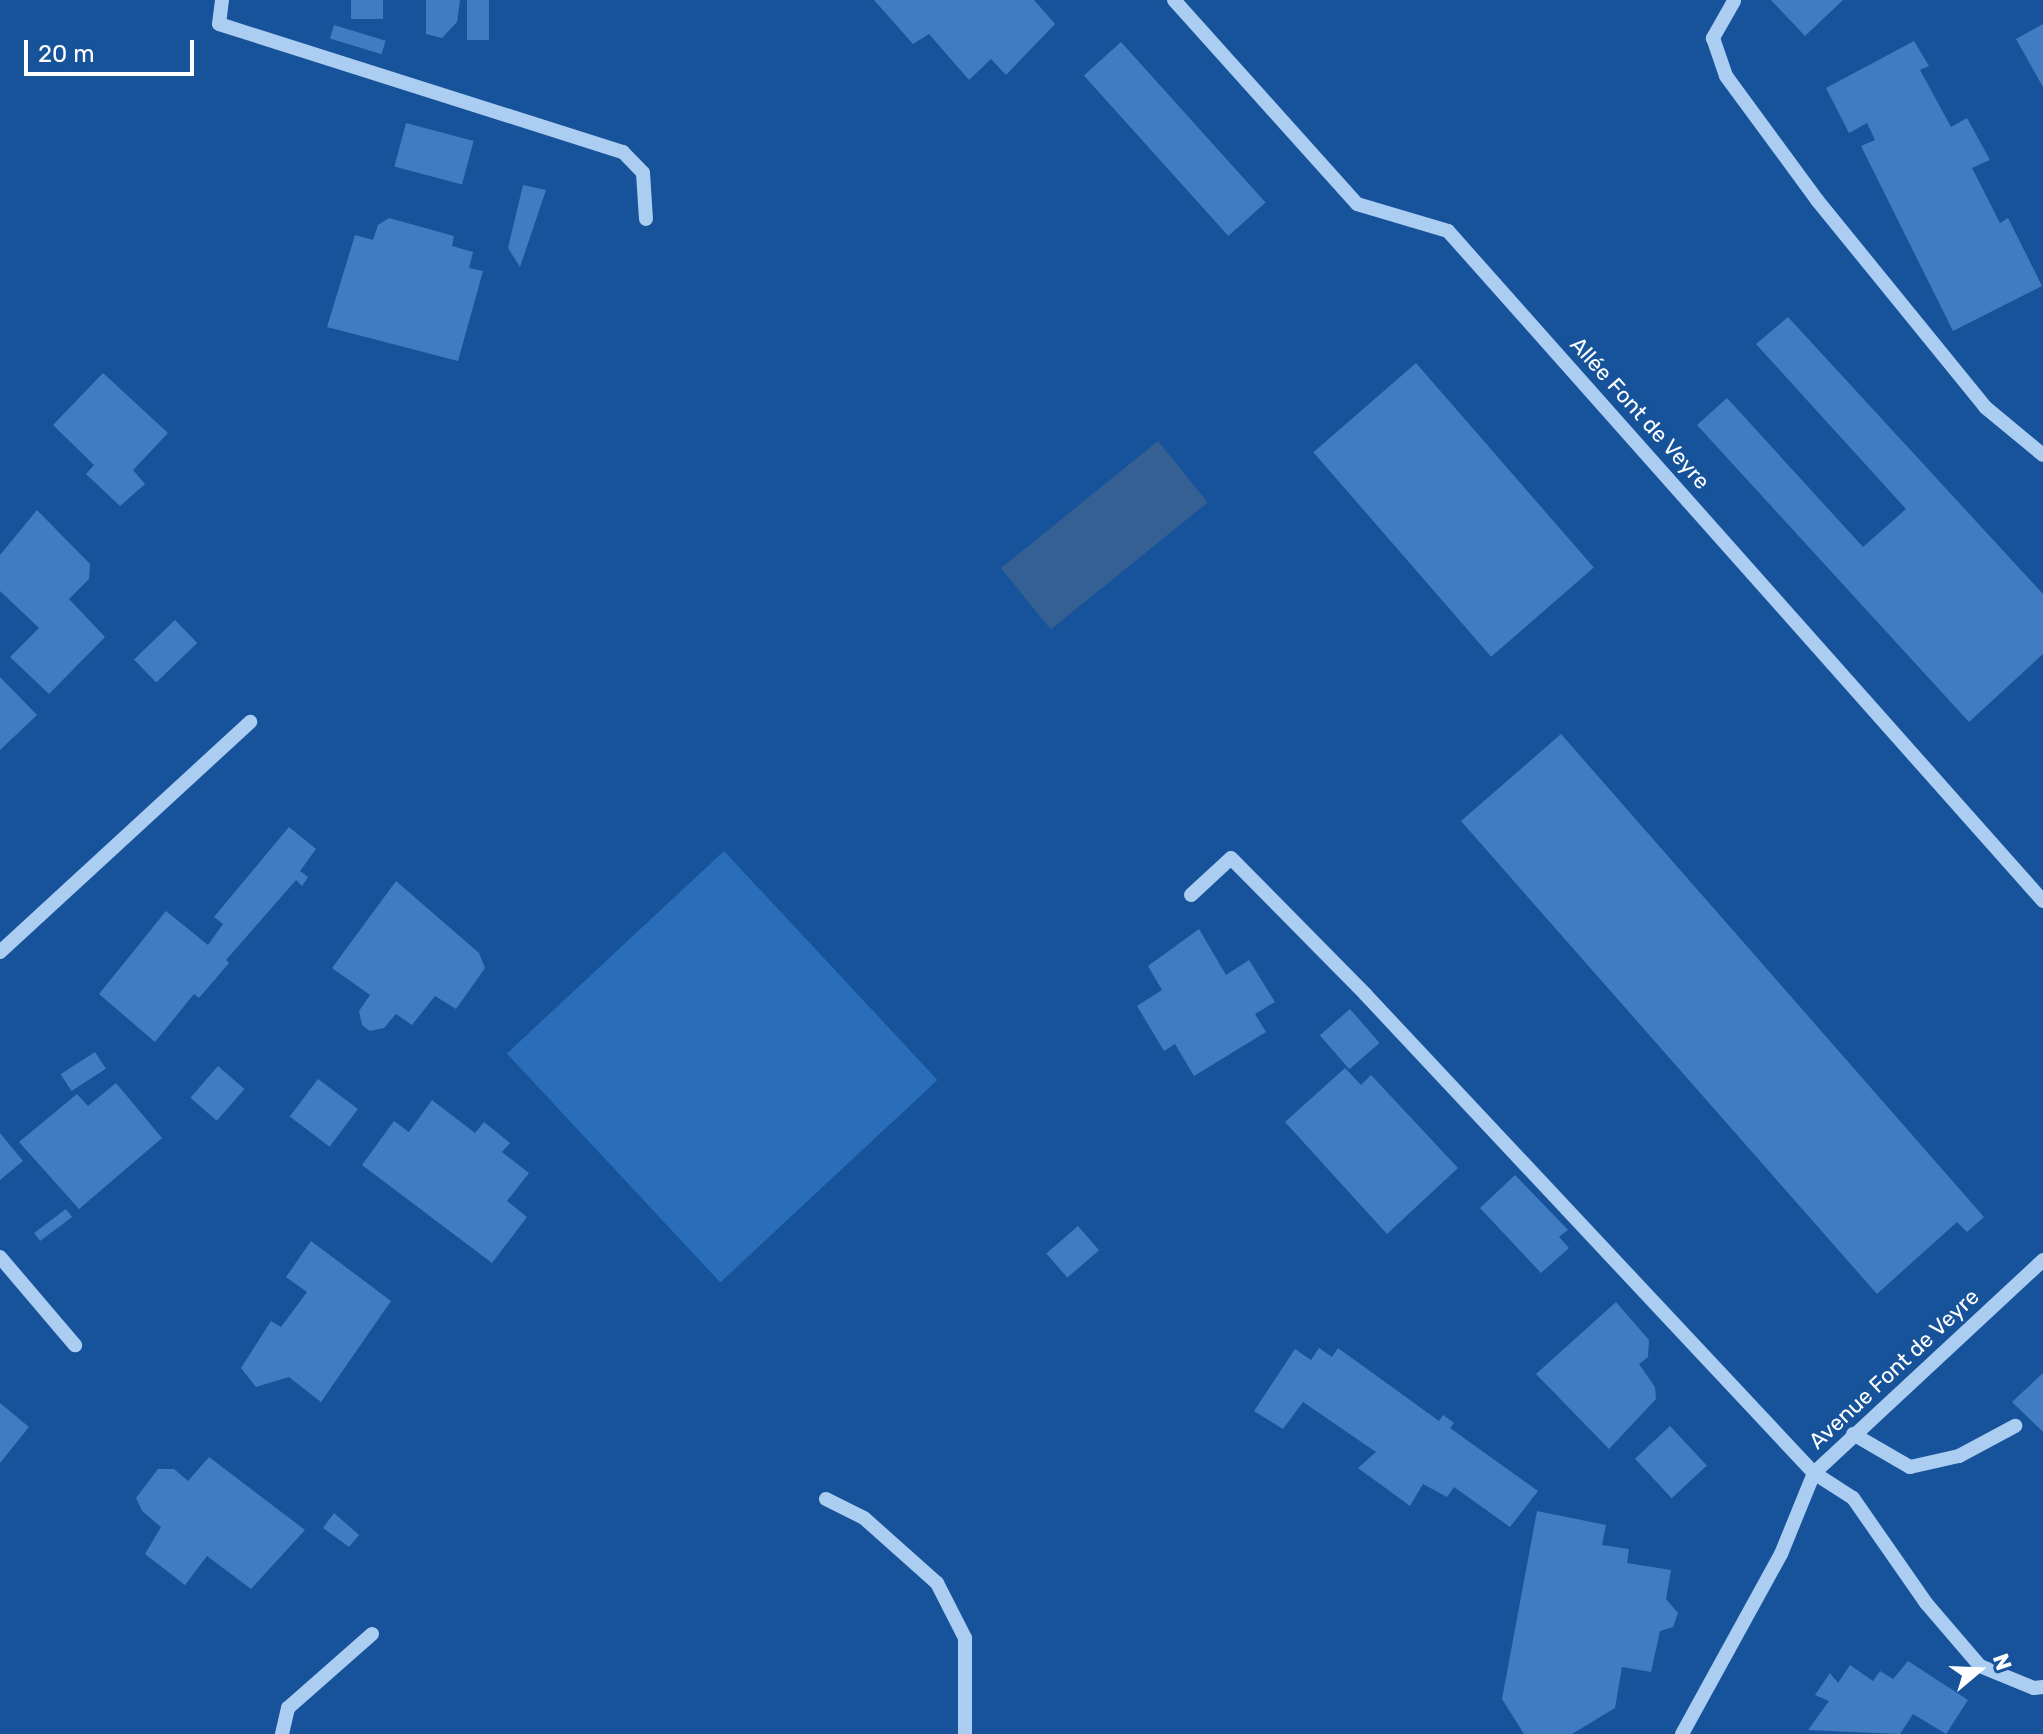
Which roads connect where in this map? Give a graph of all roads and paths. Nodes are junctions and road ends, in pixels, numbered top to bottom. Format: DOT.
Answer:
graph roads {
  1 [pos="222,0"];
  2 [pos="1174,0"];
  3 [pos="1734,1"];
  4 [pos="646,219"];
  5 [pos="2043,455"];
  6 [pos="250,722"];
  7 [pos="1191,895"];
  8 [pos="2043,901"];
  9 [pos="0,952"];
  10 [pos="0,1257"];
  11 [pos="2043,1260"];
  12 [pos="75,1345"];
  13 [pos="2015,1426"];
  14 [pos="1853,1434"];
  15 [pos="1814,1473"];
  16 [pos="826,1499"];
  17 [pos="372,1634"];
  18 [pos="2043,1687"];
  19 [pos="282,1734"];
  20 [pos="965,1734"];
  21 [pos="1682,1734"];
  1 -- 4 [label="street"];
  2 -- 8 [label="street, Allée Font de Veyre"];
  3 -- 5 [label="street"];
  6 -- 9 [label="street"];
  7 -- 15 [label="street"];
  10 -- 12 [label="street"];
  11 -- 14 [label="street, Avenue Font de Veyre"];
  13 -- 14 [label="street"];
  14 -- 15 [label="street, Avenue Font de Veyre"];
  15 -- 18 [label="street"];
  15 -- 21 [label="street, Avenue Font de Veyre"];
  16 -- 20 [label="street"];
  17 -- 19 [label="street"];
}
